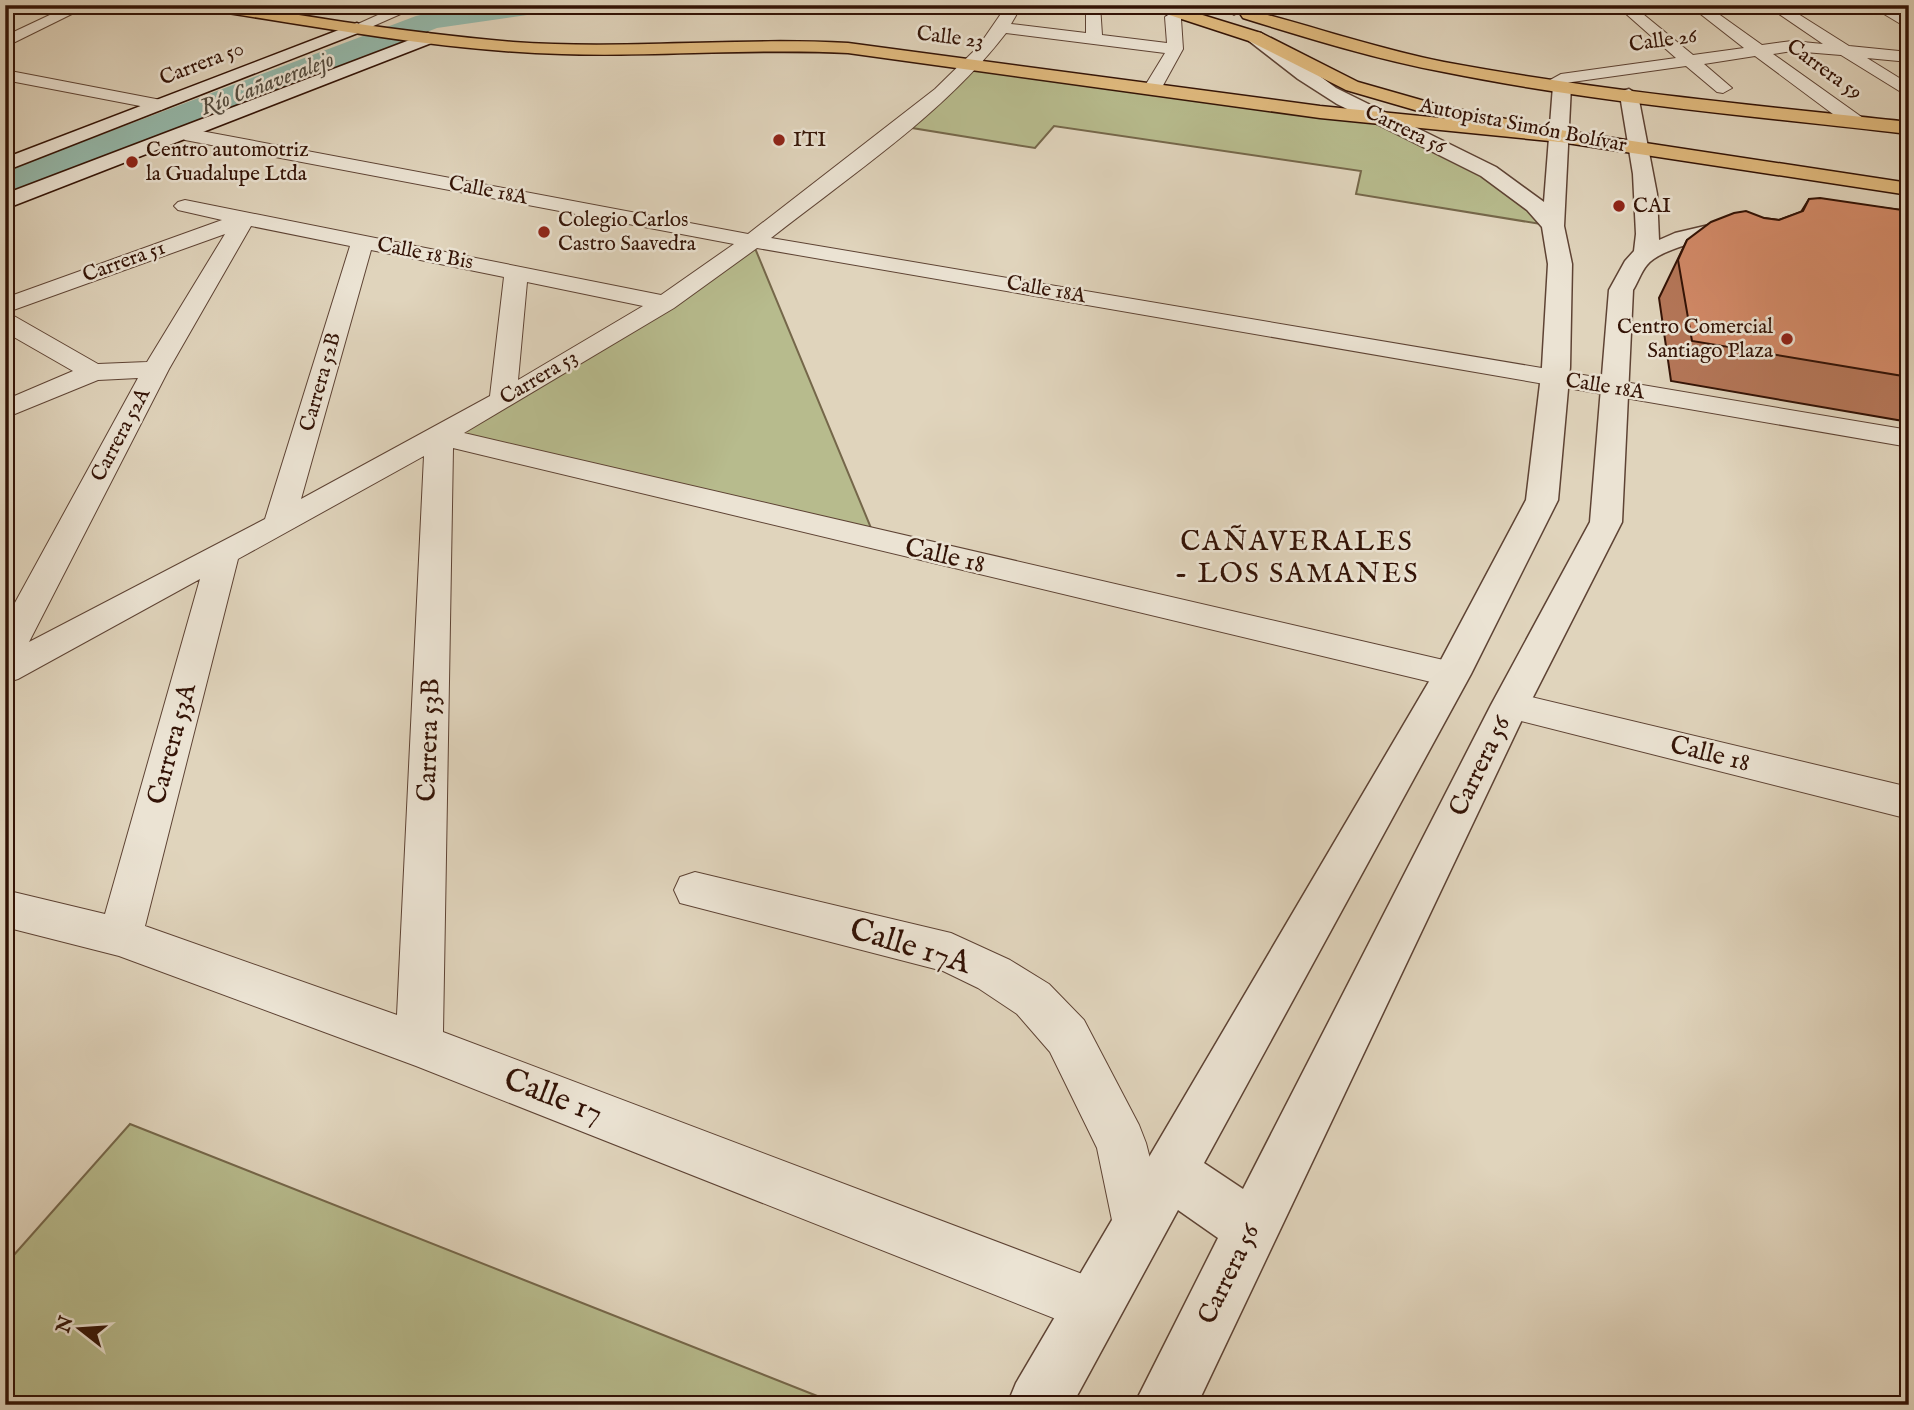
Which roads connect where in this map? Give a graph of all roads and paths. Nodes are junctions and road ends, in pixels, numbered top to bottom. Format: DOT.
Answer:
graph roads {
  1 [pos="83,5"];
  2 [pos="209,5"];
  3 [pos="414,5"];
  4 [pos="1015,5"];
  5 [pos="1093,5"];
  6 [pos="1153,5"];
  7 [pos="1213,5"];
  8 [pos="1623,5"];
  9 [pos="1696,5"];
  10 [pos="1773,5"];
  11 [pos="1876,5"];
  12 [pos="1230,8"];
  13 [pos="1179,14"];
  14 [pos="1909,24"];
  15 [pos="1004,28"];
  16 [pos="363,29"];
  17 [pos="421,37"];
  18 [pos="1255,37"];
  19 [pos="1094,39"];
  20 [pos="5,42"];
  21 [pos="1175,49"];
  22 [pos="1760,51"];
  23 [pos="1846,52"];
  24 [pos="1909,57"];
  25 [pos="1690,60"];
  26 [pos="971,63"];
  27 [pos="5,75"];
  28 [pos="1556,86"];
  29 [pos="1723,88"];
  30 [pos="1152,89"];
  31 [pos="1909,92"];
  32 [pos="1629,95"];
  33 [pos="161,105"];
  34 [pos="1320,112"];
  35 [pos="1385,119"];
  36 [pos="1856,122"];
  37 [pos="1909,128"];
  38 [pos="185,134"];
  39 [pos="1560,136"];
  40 [pos="1441,146"];
  41 [pos="1639,149"];
  42 [pos="5,165"];
  43 [pos="1907,189"];
  44 [pos="5,202"];
  45 [pos="185,206"];
  46 [pos="244,219"];
  47 [pos="1765,222"];
  48 [pos="1553,226"];
  49 [pos="752,241"];
  50 [pos="362,242"];
  51 [pos="1646,254"];
  52 [pos="516,273"];
  53 [pos="665,303"];
  54 [pos="5,306"];
  55 [pos="5,321"];
  56 [pos="156,369"];
  57 [pos="93,372"];
  58 [pos="1555,379"];
  59 [pos="1613,387"];
  60 [pos="503,399"];
  61 [pos="5,410"];
  62 [pos="439,436"];
  63 [pos="1909,439"];
  64 [pos="279,522"];
  65 [pos="224,552"];
  66 [pos="5,654"];
  67 [pos="5,670"];
  68 [pos="1452,674"];
  69 [pos="1510,705"];
  70 [pos="1909,803"];
  71 [pos="695,890"];
  72 [pos="5,908"];
  73 [pos="120,937"];
  74 [pos="419,1045"];
  75 [pos="1170,1173"];
  76 [pos="1140,1225"];
  77 [pos="1252,1228"];
  78 [pos="1094,1306"];
  79 [pos="1038,1405"];
  80 [pos="1165,1405"];
  1 -- 20 [label="street"];
  2 -- 16 [label="main road, Calle 23"];
  3 -- 16 [label="street, Carrera 50"];
  4 -- 15 [label="street, Carrera 53"];
  5 -- 19 [label="street"];
  6 -- 13 [label="main road, Autopista Simón Bolívar"];
  7 -- 12 [label="main road, Autopista Simón Bolívar"];
  8 -- 25 [label="street"];
  9 -- 22 [label="street, Carrera 59"];
  10 -- 23 [label="street"];
  11 -- 14 [label="street"];
  12 -- 28 [label="main road, Autopista Simón Bolívar"];
  13 -- 18 [label="main road, Autopista Simón Bolívar"];
  13 -- 21 [label="street"];
  15 -- 19 [label="street"];
  15 -- 26 [label="street, Carrera 53"];
  16 -- 17 [label="main road, Calle 23"];
  16 -- 33 [label="street, Carrera 50"];
  17 -- 26 [label="main road, Calle 23"];
  17 -- 38 [label="street"];
  18 -- 35 [label="street, Carrera 56"];
  18 -- 39 [label="main road, Autopista Simón Bolívar"];
  19 -- 21 [label="street"];
  21 -- 30 [label="street"];
  22 -- 23 [label="street, Calle 26"];
  22 -- 25 [label="street, Calle 26"];
  22 -- 36 [label="street, Carrera 59"];
  23 -- 24 [label="street, Calle 26"];
  23 -- 31 [label="street"];
  25 -- 28 [label="street, Calle 26"];
  25 -- 29 [label="street"];
  26 -- 30 [label="main road, Calle 23"];
  26 -- 49 [label="street, Carrera 53"];
  27 -- 33 [label="street"];
  28 -- 32 [label="main road, Autopista Simón Bolívar"];
  28 -- 39 [label="street"];
  30 -- 34 [label="main road, Calle 23"];
  32 -- 36 [label="main road, Autopista Simón Bolívar"];
  32 -- 41 [label="street"];
  33 -- 42 [label="street, Carrera 50"];
  34 -- 35 [label="main road, Calle 23"];
  34 -- 40 [label="main road"];
  35 -- 39 [label="main road, Calle 23"];
  35 -- 40 [label="street, Carrera 56"];
  36 -- 37 [label="main road, Autopista Simón Bolívar"];
  38 -- 44 [label="street"];
  38 -- 49 [label="street, Calle 18A"];
  39 -- 41 [label="main road, Autopista Simón Bolívar"];
  39 -- 48 [label="street"];
  40 -- 48 [label="street, Carrera 56"];
  41 -- 43 [label="main road, Autopista Simón Bolívar"];
  41 -- 51 [label="street"];
  45 -- 46 [label="street, Calle 18 Bis"];
  46 -- 50 [label="street, Calle 18 Bis"];
  46 -- 54 [label="street, Carrera 51"];
  46 -- 56 [label="street, Carrera 52A"];
  47 -- 51 [label="street"];
  48 -- 58 [label="street"];
  49 -- 53 [label="street, Carrera 53"];
  49 -- 58 [label="street, Calle 18A"];
  50 -- 52 [label="street, Calle 18 Bis"];
  50 -- 64 [label="street, Carrera 52B"];
  51 -- 59 [label="street, Carrera 56"];
  52 -- 53 [label="street, Calle 18 Bis"];
  52 -- 60 [label="street"];
  53 -- 60 [label="street, Carrera 53"];
  55 -- 57 [label="street"];
  56 -- 57 [label="street"];
  56 -- 66 [label="street, Carrera 52A"];
  57 -- 61 [label="street"];
  58 -- 59 [label="street, Calle 18A"];
  58 -- 68 [label="street"];
  59 -- 63 [label="street, Calle 18A"];
  59 -- 69 [label="street, Carrera 56"];
  60 -- 62 [label="street, Carrera 53"];
  62 -- 64 [label="street, Carrera 53"];
  62 -- 68 [label="street, Calle 18"];
  62 -- 74 [label="street, Carrera 53B"];
  64 -- 65 [label="street, Carrera 53"];
  65 -- 67 [label="street, Carrera 53"];
  65 -- 73 [label="street, Carrera 53A"];
  68 -- 75 [label="street"];
  69 -- 70 [label="street, Calle 18"];
  69 -- 77 [label="street, Carrera 56"];
  71 -- 76 [label="street, Calle 17A"];
  72 -- 73 [label="street, Calle 17"];
  73 -- 74 [label="street, Calle 17"];
  74 -- 78 [label="street, Calle 17"];
  75 -- 76 [label="street"];
  75 -- 77 [label="street"];
  76 -- 78 [label="street"];
  77 -- 80 [label="street, Carrera 56"];
  78 -- 79 [label="street"];
}
